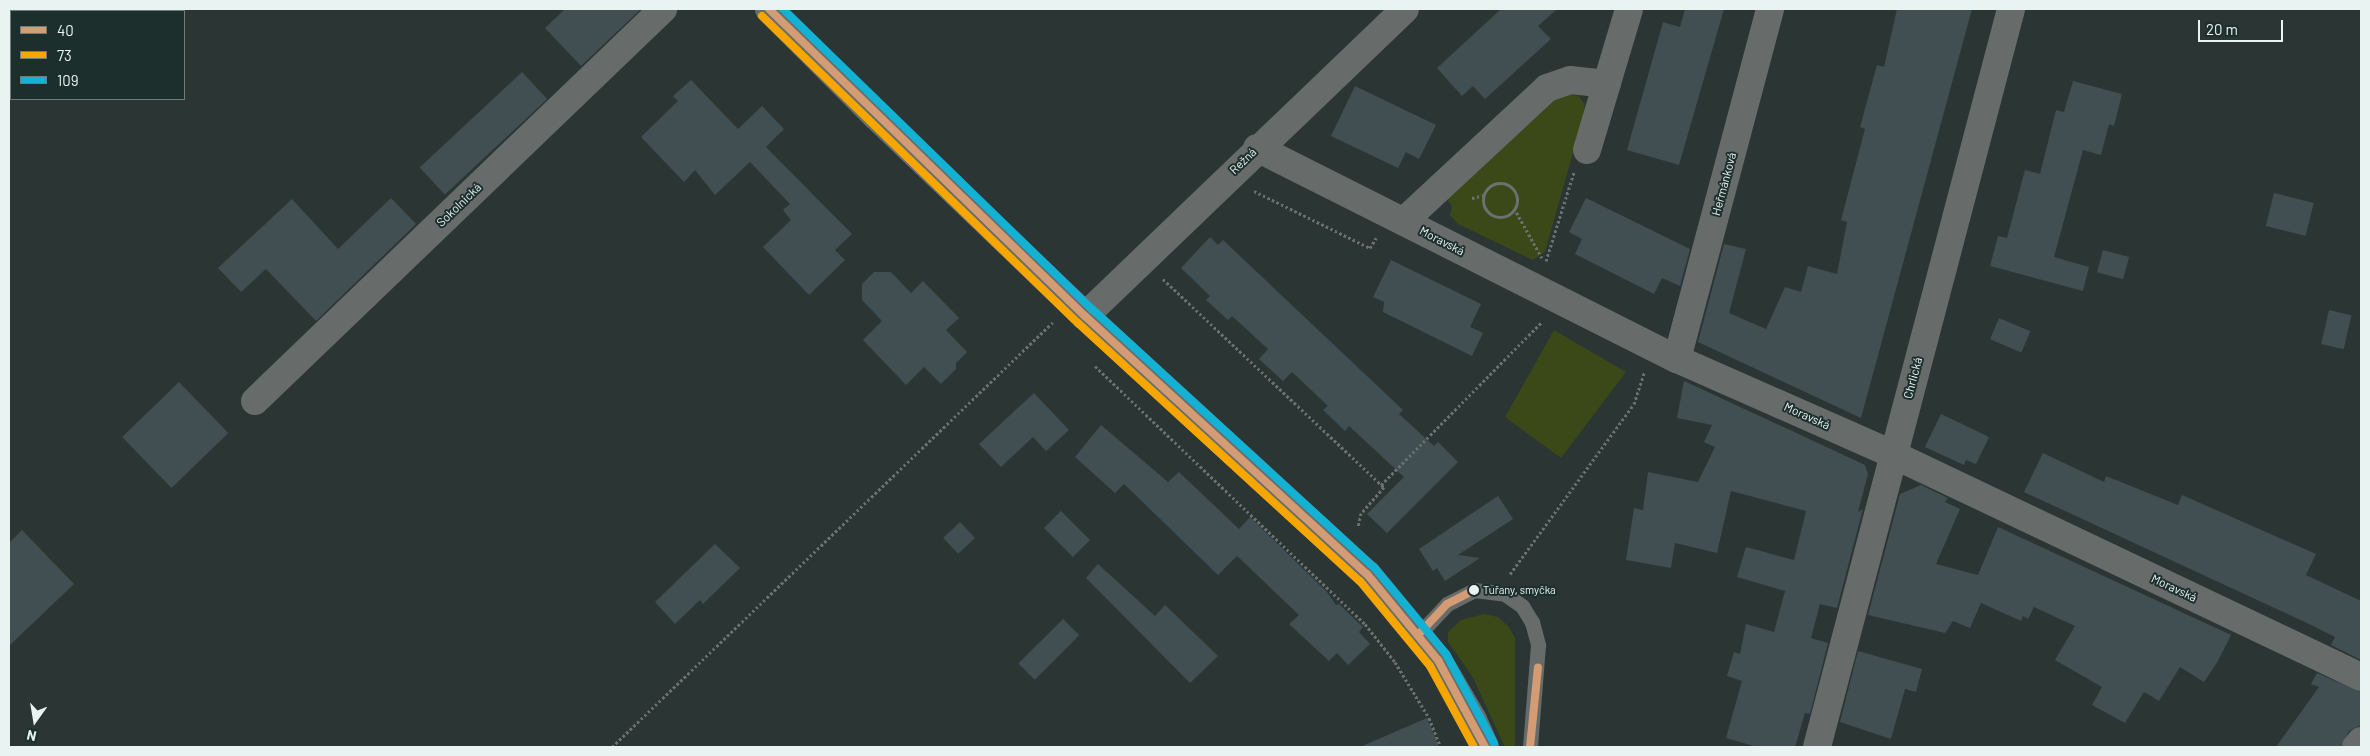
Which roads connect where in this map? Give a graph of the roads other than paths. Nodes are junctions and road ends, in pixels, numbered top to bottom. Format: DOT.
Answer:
graph roads {
  1 [pos="663,9"];
  2 [pos="769,9"];
  3 [pos="1405,9"];
  4 [pos="1629,9"];
  5 [pos="1770,9"];
  6 [pos="2011,9"];
  7 [pos="1607,84"];
  8 [pos="1257,148"];
  9 [pos="1587,150"];
  10 [pos="1392,226"];
  11 [pos="1078,310"];
  12 [pos="1677,359"];
  13 [pos="255,401"];
  14 [pos="1892,454"];
  15 [pos="1419,634"];
  16 [pos="2361,677"];
  17 [pos="2361,740"];
  18 [pos="1485,747"];
  19 [pos="1530,747"];
  20 [pos="1817,747"];
  21 [pos="2356,747"];
  1 -- 13 [label="street, Sokolnická"];
  2 -- 11 [label="main road"];
  3 -- 8 [label="street, Režná"];
  4 -- 7 [label="street"];
  5 -- 12 [label="street, Heřmánková"];
  6 -- 14 [label="street, Chrlická"];
  7 -- 9 [label="street"];
  7 -- 10 [label="street"];
  8 -- 10 [label="street, Moravská"];
  8 -- 11 [label="street, Režná"];
  10 -- 12 [label="street, Moravská"];
  11 -- 15 [label="main road"];
  12 -- 14 [label="street, Moravská"];
  14 -- 16 [label="street, Moravská"];
  14 -- 20 [label="street, Chrlická"];
  15 -- 18 [label="main road"];
  15 -- 19 [label="lane"];
  17 -- 21 [label="street"];
}
